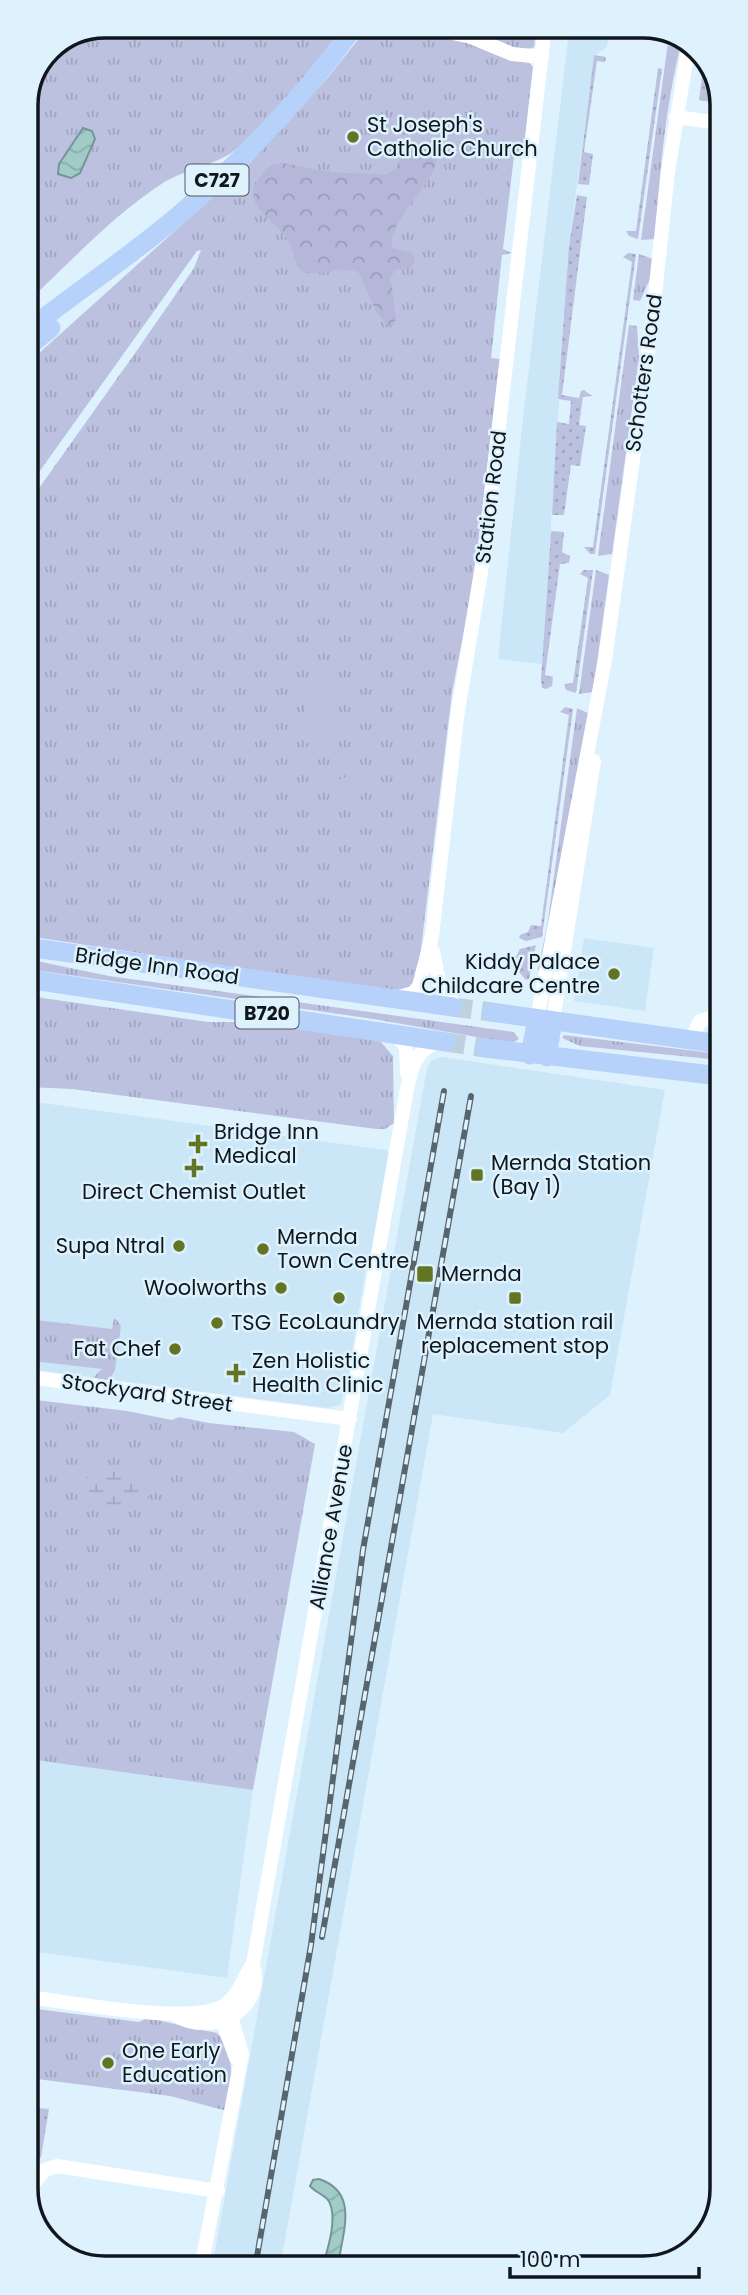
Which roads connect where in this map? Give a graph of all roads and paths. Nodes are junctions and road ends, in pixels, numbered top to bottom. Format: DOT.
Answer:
graph roads {
  1 [pos="345,38"];
  2 [pos="475,39"];
  3 [pos="544,39"];
  4 [pos="687,55"];
  5 [pos="542,57"];
  6 [pos="676,117"];
  7 [pos="710,121"];
  8 [pos="144,242"];
  9 [pos="38,323"];
  10 [pos="38,338"];
  11 [pos="432,936"];
  12 [pos="38,949"];
  13 [pos="38,981"];
  14 [pos="384,998"];
  15 [pos="453,1005"];
  16 [pos="491,1012"];
  17 [pos="710,1018"];
  18 [pos="545,1020"];
  19 [pos="395,1033"];
  20 [pos="691,1040"];
  21 [pos="446,1042"];
  22 [pos="710,1043"];
  23 [pos="485,1048"];
  24 [pos="539,1056"];
  25 [pos="710,1075"];
  26 [pos="407,1089"];
  27 [pos="38,1378"];
  28 [pos="350,1419"];
  29 [pos="38,1998"];
  30 [pos="225,2013"];
  31 [pos="38,2178"];
  32 [pos="218,2191"];
  33 [pos="204,2256"];
  1 -- 8 [label="main road, C727"];
  2 -- 5 [label="street"];
  3 -- 5 [label="street, Station Road"];
  4 -- 6 [label="street, Schotters Road"];
  5 -- 11 [label="street, Station Road"];
  6 -- 7 [label="street"];
  6 -- 18 [label="street, Schotters Road"];
  8 -- 9 [label="main road, C727"];
  8 -- 10 [label="main road, C727"];
  11 -- 14 [label="street, Station Road"];
  11 -- 15 [label="street, Station Road"];
  12 -- 14 [label="main road, Bridge Inn Road / B720"];
  13 -- 19 [label="main road, Bridge Inn Road / B720"];
  14 -- 15 [label="main road, Bridge Inn Road / B720"];
  16 -- 18 [label="main road"];
  17 -- 20 [label="street"];
  18 -- 20 [label="main road"];
  18 -- 24 [label="main road, Schotters Road"];
  19 -- 21 [label="main road, Bridge Inn Road / B720"];
  19 -- 26 [label="street, Alliance Avenue"];
  20 -- 22 [label="main road"];
  21 -- 26 [label="street, Alliance Avenue"];
  23 -- 24 [label="main road"];
  24 -- 25 [label="main road"];
  26 -- 28 [label="street, Alliance Avenue"];
  27 -- 28 [label="street, Stockyard Street"];
  28 -- 30 [label="street, Alliance Avenue"];
  29 -- 30 [label="street"];
  30 -- 32 [label="street"];
  31 -- 32 [label="street"];
  32 -- 33 [label="street"];
}
